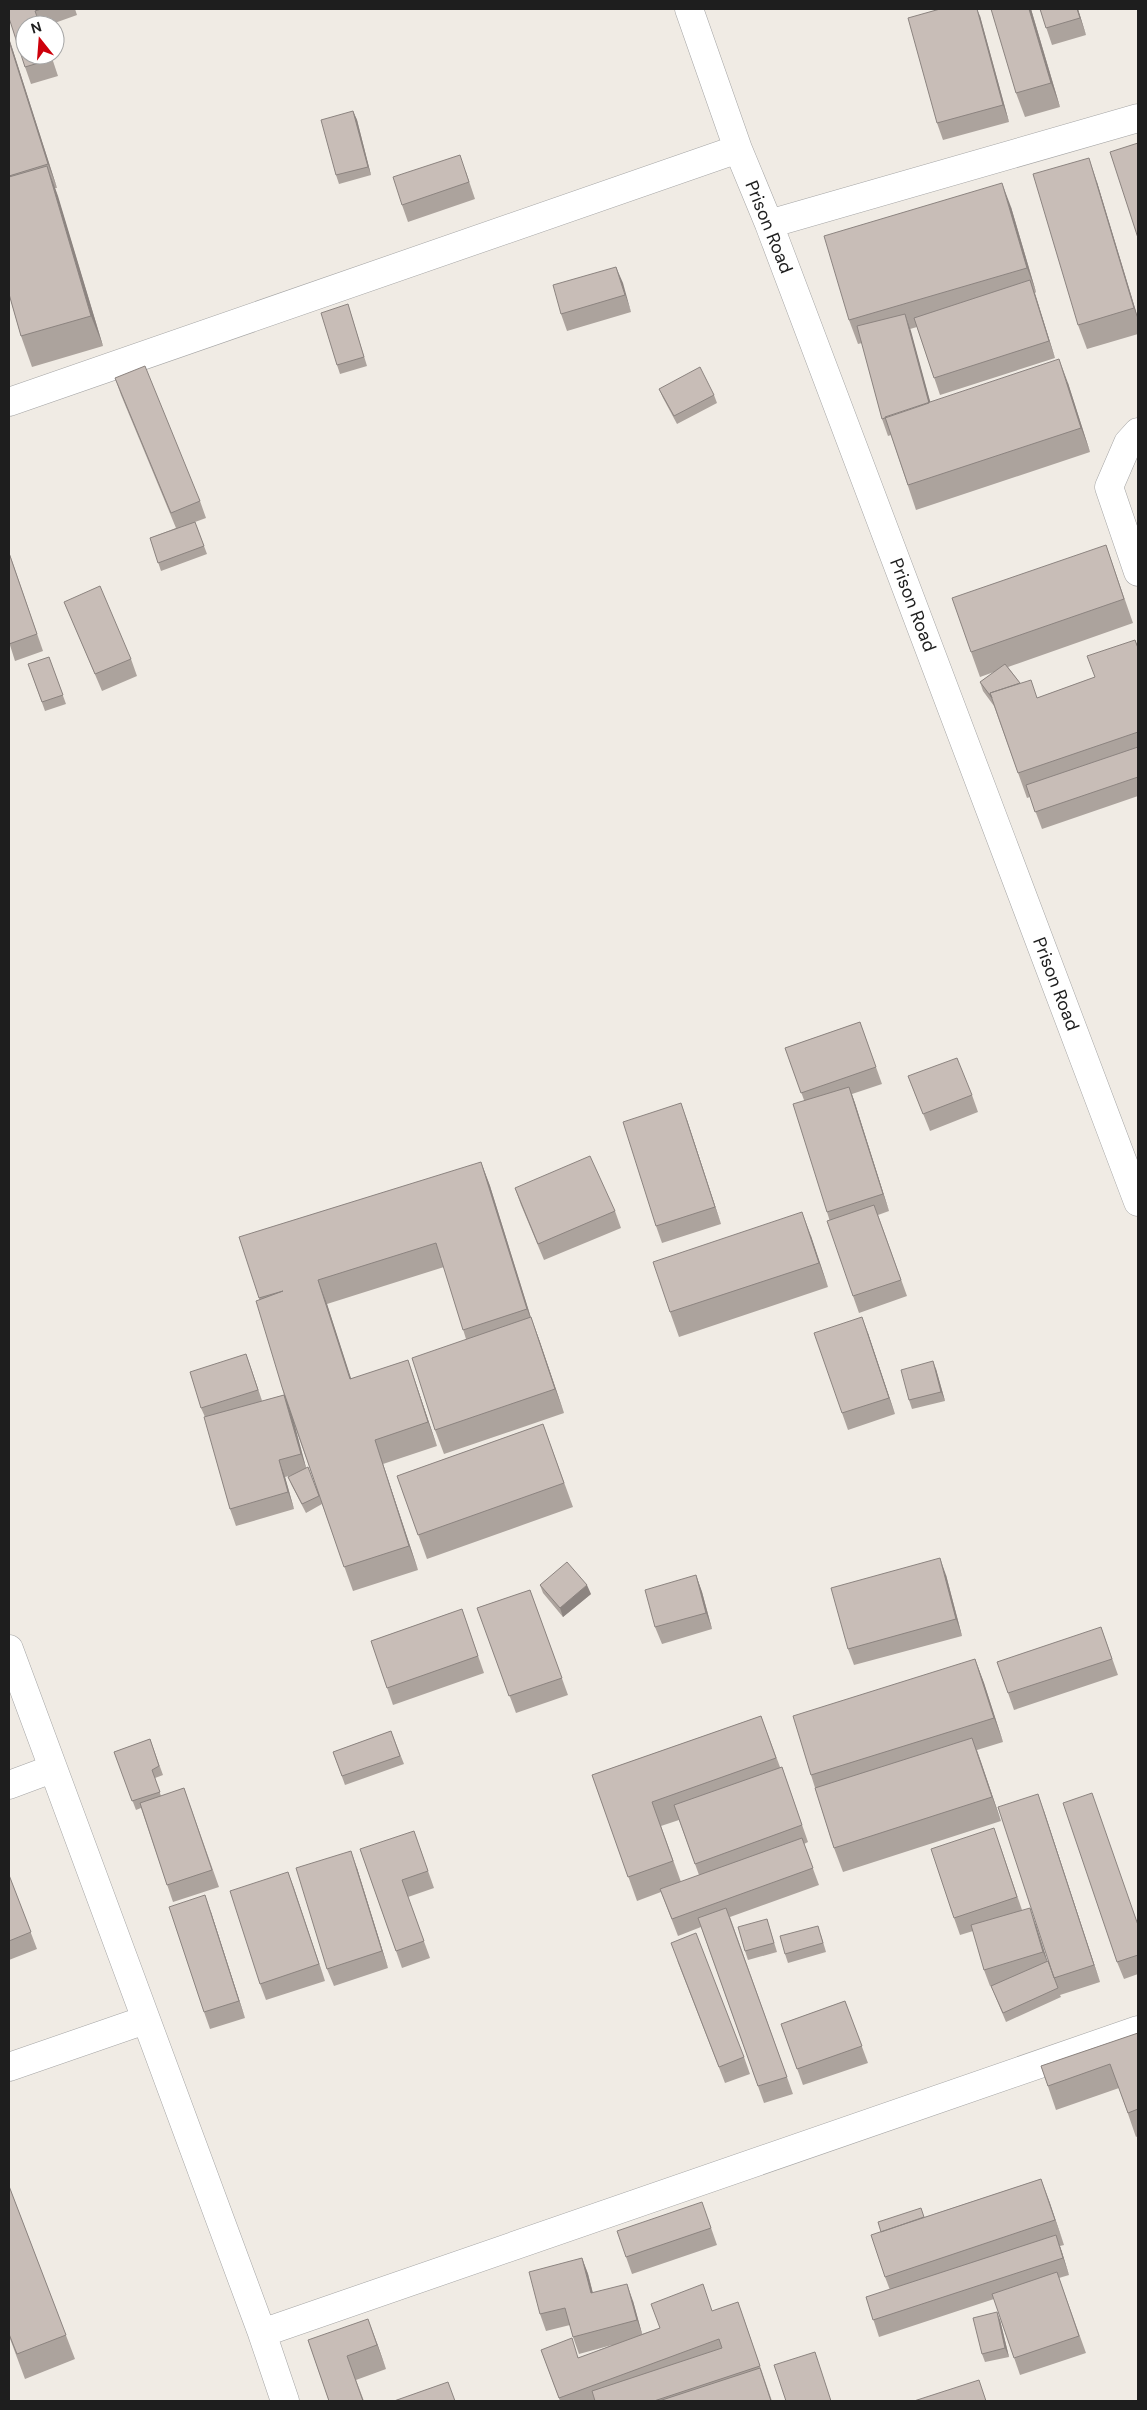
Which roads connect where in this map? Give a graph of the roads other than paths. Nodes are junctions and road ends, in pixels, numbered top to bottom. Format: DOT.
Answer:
graph roads {
  1 [pos="688,9"];
  2 [pos="1138,118"];
  3 [pos="738,149"];
  4 [pos="769,224"];
  5 [pos="9,402"];
  6 [pos="1138,432"];
  7 [pos="1138,572"];
  8 [pos="1138,1202"];
  9 [pos="9,1649"];
  10 [pos="52,1769"];
  11 [pos="9,1785"];
  12 [pos="145,2020"];
  13 [pos="1138,2030"];
  14 [pos="9,2067"];
  15 [pos="262,2333"];
  16 [pos="285,2401"];
  1 -- 3 [label="street, Prison Road"];
  2 -- 4 [label="street"];
  3 -- 4 [label="street, Prison Road"];
  3 -- 5 [label="street"];
  4 -- 8 [label="street, Prison Road"];
  6 -- 7 [label="street"];
  9 -- 10 [label="street"];
  10 -- 11 [label="street"];
  10 -- 12 [label="street"];
  12 -- 14 [label="street"];
  12 -- 15 [label="street"];
  13 -- 15 [label="street"];
  15 -- 16 [label="street"];
}
